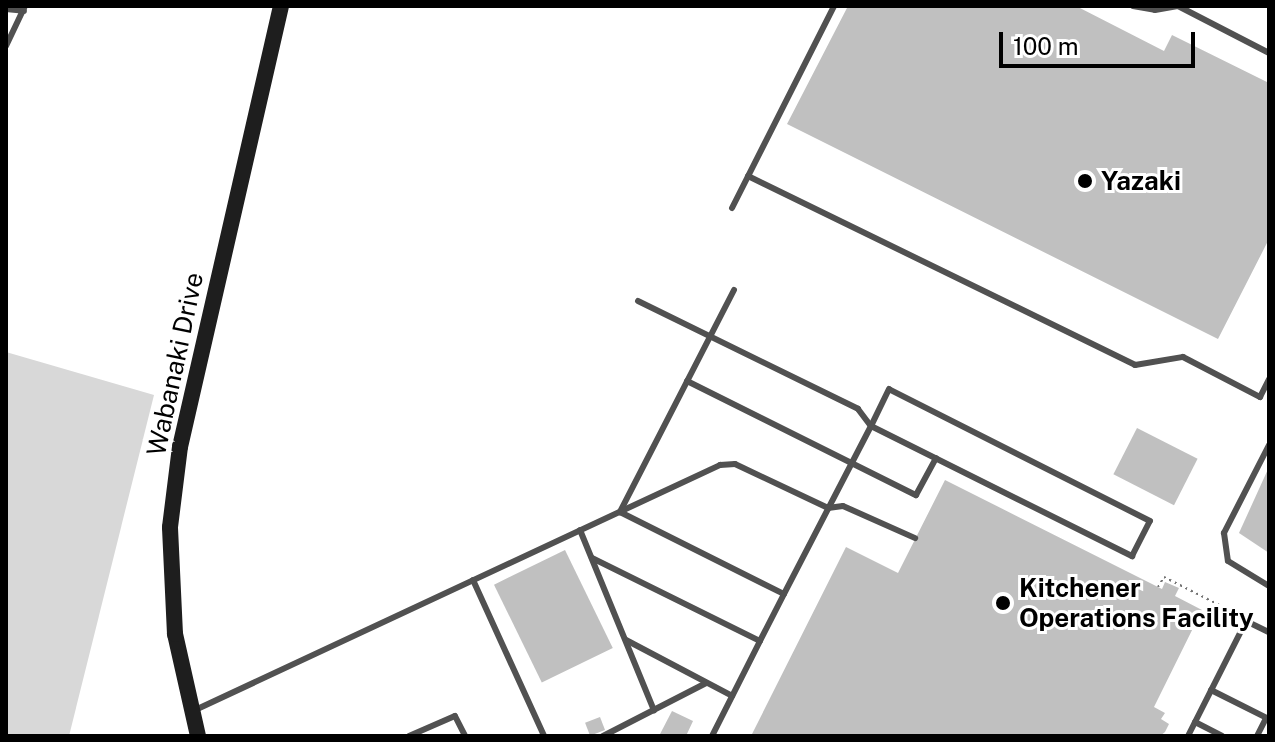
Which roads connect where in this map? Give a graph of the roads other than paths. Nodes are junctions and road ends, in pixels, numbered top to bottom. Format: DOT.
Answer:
graph roads {
  1 [pos="281,6"];
  2 [pos="834,6"];
  3 [pos="1133,6"];
  4 [pos="1178,6"];
  5 [pos="6,9"];
  6 [pos="24,9"];
  7 [pos="6,46"];
  8 [pos="1269,53"];
  9 [pos="748,176"];
  10 [pos="732,208"];
  11 [pos="734,290"];
  12 [pos="638,301"];
  13 [pos="710,337"];
  14 [pos="1269,379"];
  15 [pos="687,381"];
  16 [pos="871,426"];
  17 [pos="1269,445"];
  18 [pos="936,458"];
  19 [pos="852,463"];
  20 [pos="828,508"];
  21 [pos="620,512"];
  22 [pos="580,530"];
  23 [pos="915,538"];
  24 [pos="592,558"];
  25 [pos="473,580"];
  26 [pos="1269,586"];
  27 [pos="784,594"];
  28 [pos="1269,632"];
  29 [pos="626,640"];
  30 [pos="760,641"];
  31 [pos="706,683"];
  32 [pos="1211,690"];
  33 [pos="732,696"];
  34 [pos="654,710"];
  35 [pos="190,713"];
  36 [pos="1268,719"];
  37 [pos="1195,722"];
  38 [pos="198,736"];
  39 [pos="409,736"];
  40 [pos="465,736"];
  41 [pos="544,736"];
  42 [pos="603,736"];
  43 [pos="712,736"];
  44 [pos="1188,736"];
  45 [pos="1222,736"];
  46 [pos="1257,736"];
  1 -- 35 [label="street, Wabanaki Drive"];
  2 -- 9 [label="lane"];
  3 -- 4 [label="lane"];
  4 -- 8 [label="lane"];
  5 -- 6 [label="lane"];
  6 -- 7 [label="lane"];
  9 -- 10 [label="lane"];
  9 -- 14 [label="lane"];
  11 -- 13 [label="lane"];
  12 -- 13 [label="lane"];
  13 -- 15 [label="lane"];
  13 -- 16 [label="lane"];
  15 -- 19 [label="lane"];
  15 -- 21 [label="lane"];
  16 -- 18 [label="lane"];
  16 -- 18 [label="lane"];
  16 -- 19 [label="lane"];
  17 -- 26 [label="lane"];
  18 -- 19 [label="lane"];
  19 -- 20 [label="lane"];
  20 -- 21 [label="lane"];
  20 -- 23 [label="lane"];
  20 -- 27 [label="lane"];
  21 -- 22 [label="lane"];
  21 -- 27 [label="lane"];
  22 -- 24 [label="lane"];
  22 -- 25 [label="lane"];
  24 -- 29 [label="lane"];
  24 -- 30 [label="lane"];
  25 -- 35 [label="lane"];
  25 -- 41 [label="lane"];
  27 -- 30 [label="lane"];
  28 -- 32 [label="lane"];
  29 -- 31 [label="lane"];
  29 -- 34 [label="lane"];
  30 -- 33 [label="lane"];
  31 -- 33 [label="lane"];
  31 -- 34 [label="lane"];
  32 -- 36 [label="lane"];
  32 -- 37 [label="lane"];
  33 -- 43 [label="lane"];
  34 -- 42 [label="lane"];
  35 -- 38 [label="street, Wabanaki Drive"];
  36 -- 46 [label="lane"];
  37 -- 44 [label="lane"];
  37 -- 45 [label="lane"];
  39 -- 40 [label="lane"];
}
